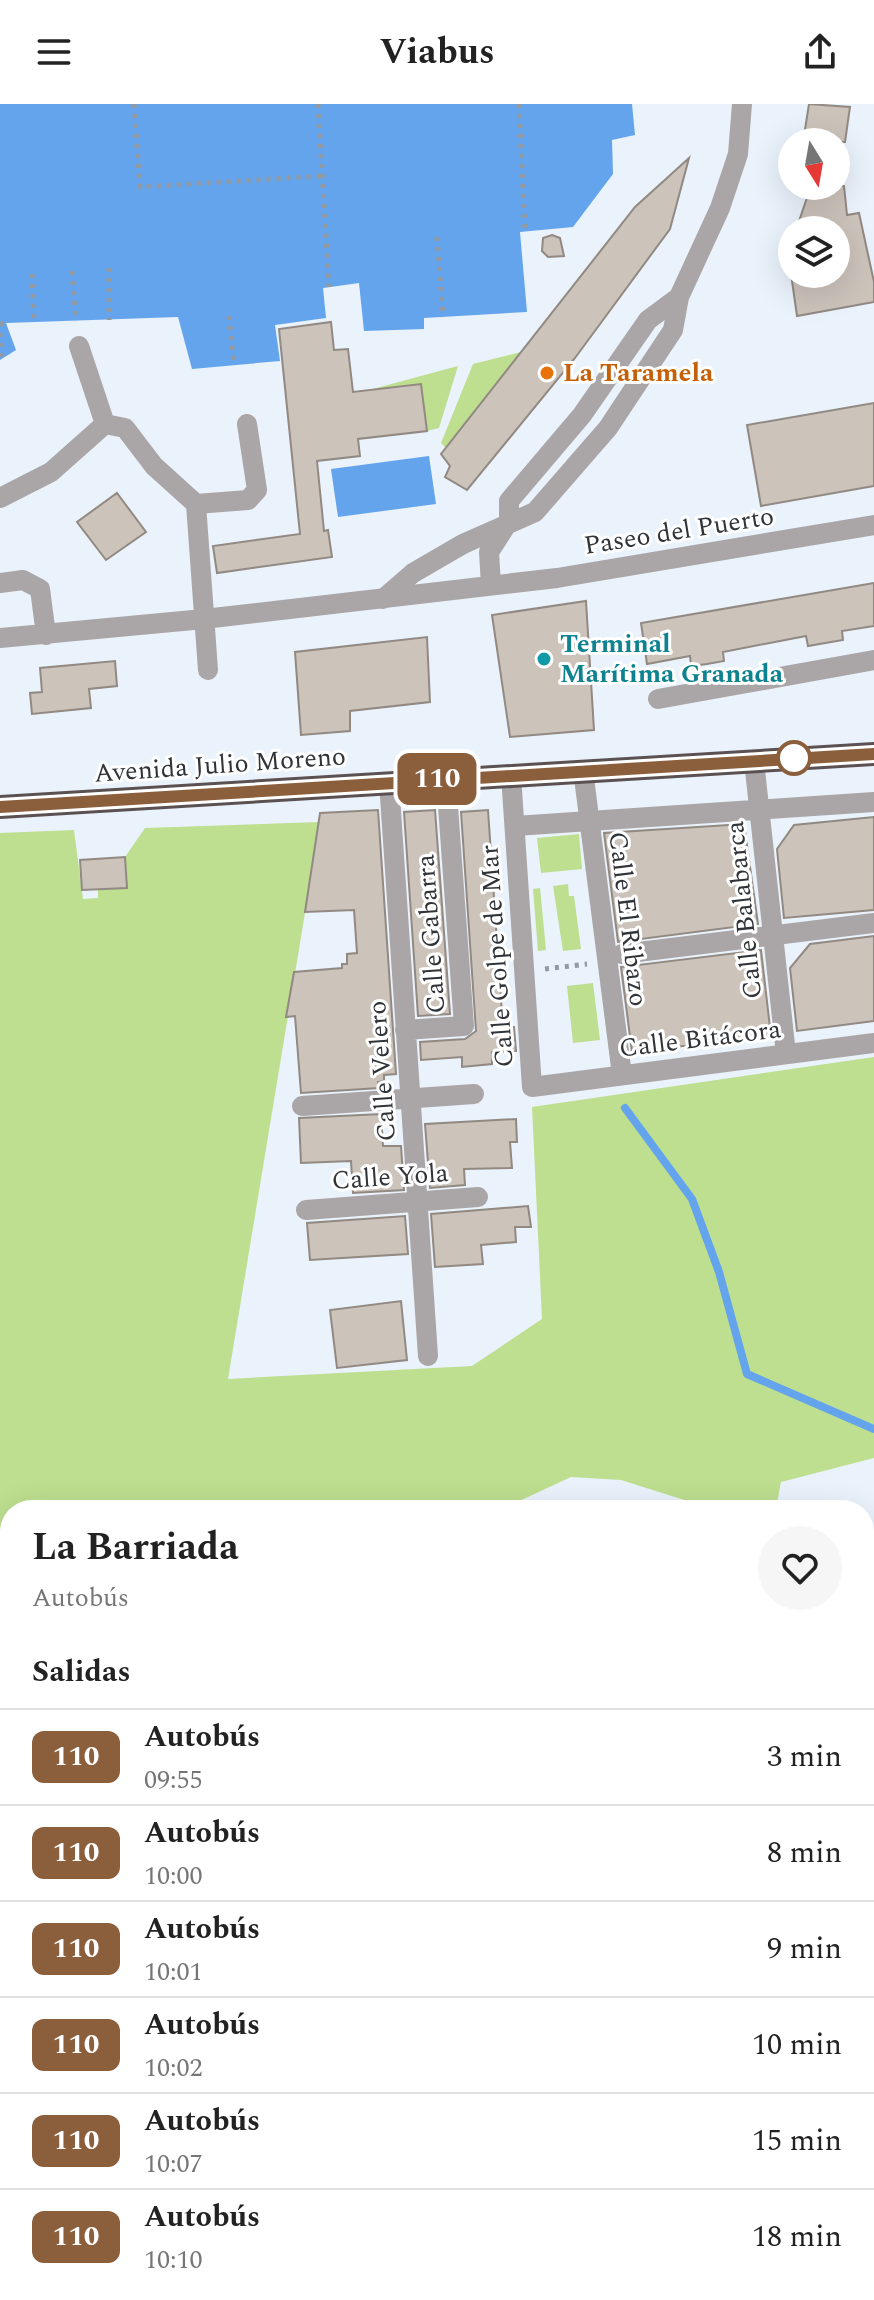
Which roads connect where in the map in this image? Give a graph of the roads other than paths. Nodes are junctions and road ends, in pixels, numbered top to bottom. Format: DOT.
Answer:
graph roads {
  1 [pos="742,104"];
  2 [pos="679,297"];
  3 [pos="79,346"];
  4 [pos="105,424"];
  5 [pos="247,424"];
  6 [pos="0,498"];
  7 [pos="196,504"];
  8 [pos="509,521"];
  9 [pos="874,525"];
  10 [pos="0,583"];
  11 [pos="491,585"];
  12 [pos="381,600"];
  13 [pos="204,619"];
  14 [pos="46,635"];
  15 [pos="0,638"];
  16 [pos="874,660"];
  17 [pos="208,670"];
  18 [pos="658,699"];
  19 [pos="874,754"];
  20 [pos="754,761"];
  21 [pos="583,770"];
  22 [pos="511,775"];
  23 [pos="446,779"];
  24 [pos="389,782"];
  25 [pos="874,802"];
  26 [pos="0,807"];
  27 [pos="759,810"];
  28 [pos="589,821"];
  29 [pos="515,826"];
  30 [pos="874,923"];
  31 [pos="773,935"];
  32 [pos="614,958"];
  33 [pos="405,1030"];
  34 [pos="874,1043"];
  35 [pos="786,1054"];
  36 [pos="622,1075"];
  37 [pos="532,1087"];
  38 [pos="474,1094"];
  39 [pos="410,1099"];
  40 [pos="302,1106"];
  41 [pos="478,1197"];
  42 [pos="417,1201"];
  43 [pos="306,1210"];
  44 [pos="428,1356"];
  1 -- 2 [label="street"];
  2 -- 8 [label="street"];
  2 -- 8 [label="street"];
  3 -- 4 [label="street"];
  4 -- 6 [label="street"];
  4 -- 7 [label="street"];
  5 -- 7 [label="street"];
  7 -- 13 [label="street"];
  8 -- 11 [label="street"];
  8 -- 12 [label="street"];
  9 -- 11 [label="street, Paseo del Puerto"];
  10 -- 14 [label="street"];
  11 -- 12 [label="street, Paseo del Puerto"];
  12 -- 13 [label="street, Paseo del Puerto"];
  13 -- 14 [label="street, Paseo del Puerto"];
  13 -- 17 [label="street"];
  14 -- 15 [label="street, Paseo del Puerto"];
  16 -- 18 [label="street"];
  19 -- 20 [label="highway, Avenida Julio Moreno"];
  20 -- 21 [label="highway, Avenida Julio Moreno"];
  20 -- 27 [label="street, Calle Balabarca"];
  21 -- 22 [label="highway, Avenida Julio Moreno"];
  21 -- 28 [label="street, Calle El Ribazo"];
  22 -- 23 [label="highway, Avenida Julio Moreno"];
  22 -- 29 [label="street, Calle Golpe de Mar"];
  23 -- 24 [label="highway, Avenida Julio Moreno"];
  23 -- 33 [label="street, Calle Gabarra"];
  24 -- 26 [label="highway, Avenida Julio Moreno"];
  24 -- 33 [label="street, Calle Velero"];
  25 -- 27 [label="street"];
  27 -- 28 [label="street"];
  27 -- 31 [label="street, Calle Balabarca"];
  28 -- 29 [label="street"];
  28 -- 32 [label="street, Calle El Ribazo"];
  29 -- 37 [label="street, Calle Golpe de Mar"];
  30 -- 31 [label="street"];
  31 -- 32 [label="street"];
  31 -- 35 [label="street, Calle Balabarca"];
  32 -- 36 [label="street, Calle El Ribazo"];
  33 -- 39 [label="street, Calle Velero"];
  34 -- 35 [label="street, Calle Bitácora"];
  35 -- 36 [label="street, Calle Bitácora"];
  36 -- 37 [label="street, Calle Bitácora"];
  38 -- 39 [label="street"];
  39 -- 40 [label="street"];
  39 -- 42 [label="street, Calle Velero"];
  41 -- 42 [label="street, Calle Yola"];
  42 -- 43 [label="street, Calle Yola"];
  42 -- 44 [label="street, Calle Velero"];
}
